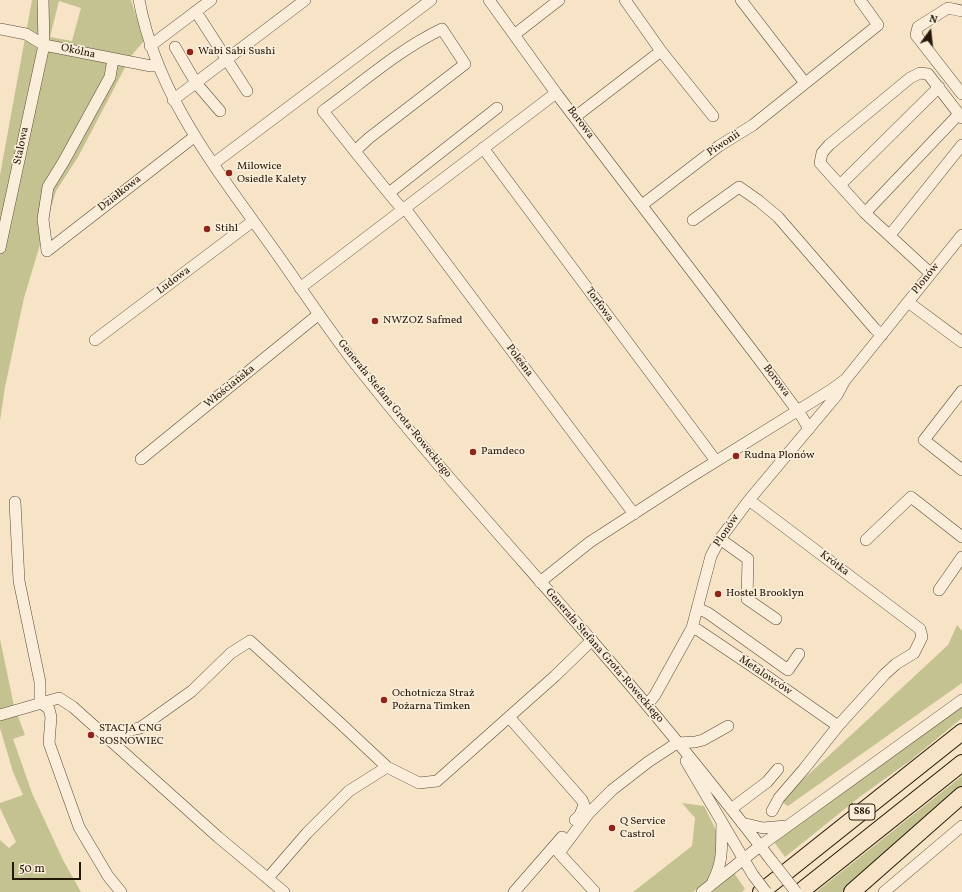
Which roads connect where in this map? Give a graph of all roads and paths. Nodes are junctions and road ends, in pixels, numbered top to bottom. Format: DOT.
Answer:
graph roads {
  1 [pos="43,0"];
  2 [pos="139,0"];
  3 [pos="211,0"];
  4 [pos="305,0"];
  5 [pos="431,0"];
  6 [pos="489,0"];
  7 [pos="559,0"];
  8 [pos="625,0"];
  9 [pos="741,0"];
  10 [pos="860,0"];
  11 [pos="962,11"];
  12 [pos="200,18"];
  13 [pos="0,29"];
  14 [pos="514,35"];
  15 [pos="44,45"];
  16 [pos="150,46"];
  17 [pos="175,48"];
  18 [pos="661,51"];
  19 [pos="113,59"];
  20 [pos="227,60"];
  21 [pos="158,66"];
  22 [pos="196,83"];
  23 [pos="805,83"];
  24 [pos="939,87"];
  25 [pos="247,91"];
  26 [pos="556,93"];
  27 [pos="962,94"];
  28 [pos="173,100"];
  29 [pos="497,108"];
  30 [pos="220,111"];
  31 [pos="713,116"];
  32 [pos="960,116"];
  33 [pos="575,117"];
  34 [pos="194,137"];
  35 [pos="962,145"];
  36 [pos="483,148"];
  37 [pos="355,151"];
  38 [pos="213,164"];
  39 [pos="840,185"];
  40 [pos="389,193"];
  41 [pos="642,204"];
  42 [pos="403,208"];
  43 [pos="865,213"];
  44 [pos="693,220"];
  45 [pos="253,221"];
  46 [pos="890,235"];
  47 [pos="962,235"];
  48 [pos="0,248"];
  49 [pos="930,273"];
  50 [pos="300,288"];
  51 [pos="908,302"];
  52 [pos="319,314"];
  53 [pos="882,335"];
  54 [pos="95,340"];
  55 [pos="962,342"];
  56 [pos="846,379"];
  57 [pos="962,391"];
  58 [pos="797,410"];
  59 [pos="809,429"];
  60 [pos="141,459"];
  61 [pos="716,461"];
  62 [pos="962,470"];
  63 [pos="749,500"];
  64 [pos="15,502"];
  65 [pos="634,514"];
  66 [pos="962,537"];
  67 [pos="720,539"];
  68 [pos="866,540"];
  69 [pos="962,557"];
  70 [pos="540,582"];
  71 [pos="939,590"];
  72 [pos="697,608"];
  73 [pos="776,619"];
  74 [pos="692,628"];
  75 [pos="592,640"];
  76 [pos="799,654"];
  77 [pos="962,700"];
  78 [pos="40,702"];
  79 [pos="647,705"];
  80 [pos="0,715"];
  81 [pos="509,717"];
  82 [pos="728,726"];
  83 [pos="838,726"];
  84 [pos="962,732"];
  85 [pos="106,735"];
  86 [pos="678,742"];
  87 [pos="962,763"];
  88 [pos="386,767"];
  89 [pos="778,769"];
  90 [pos="962,795"];
  91 [pos="731,809"];
  92 [pos="772,811"];
  93 [pos="722,822"];
  94 [pos="742,823"];
  95 [pos="787,826"];
  96 [pos="962,826"];
  97 [pos="760,846"];
  98 [pos="743,858"];
  99 [pos="268,878"];
  100 [pos="712,884"];
  101 [pos="594,891"];
  102 [pos="122,892"];
  103 [pos="284,892"];
  104 [pos="514,892"];
  105 [pos="702,892"];
  106 [pos="761,892"];
  107 [pos="766,892"];
  108 [pos="796,892"];
  109 [pos="800,892"];
  110 [pos="852,892"];
  111 [pos="884,892"];
  1 -- 15 [label="street, Stalowa"];
  2 -- 16 [label="street, Generała Stefana Grota-Roweckiego"];
  3 -- 16 [label="street"];
  4 -- 20 [label="street"];
  5 -- 38 [label="street"];
  6 -- 14 [label="street, Borowa"];
  7 -- 14 [label="street"];
  8 -- 18 [label="street"];
  9 -- 23 [label="street"];
  10 -- 23 [label="street, Piwonii"];
  11 -- 27 [label="street"];
  12 -- 20 [label="street"];
  13 -- 15 [label="street, Okólna"];
  14 -- 26 [label="street, Borowa"];
  15 -- 19 [label="street, Okólna"];
  15 -- 48 [label="street, Stalowa"];
  16 -- 21 [label="street, Generała Stefana Grota-Roweckiego"];
  17 -- 22 [label="street"];
  18 -- 31 [label="street"];
  18 -- 33 [label="street"];
  19 -- 21 [label="street, Okólna"];
  19 -- 34 [label="street, Działkowa"];
  20 -- 22 [label="street"];
  20 -- 25 [label="street"];
  21 -- 28 [label="street, Generała Stefana Grota-Roweckiego"];
  22 -- 28 [label="street"];
  22 -- 30 [label="street"];
  23 -- 41 [label="street, Piwonii"];
  24 -- 32 [label="street"];
  24 -- 39 [label="street"];
  24 -- 39 [label="street"];
  26 -- 33 [label="street, Borowa"];
  26 -- 36 [label="street"];
  28 -- 34 [label="street, Generała Stefana Grota-Roweckiego"];
  29 -- 40 [label="street"];
  32 -- 43 [label="street"];
  33 -- 41 [label="street, Borowa"];
  34 -- 38 [label="street, Generała Stefana Grota-Roweckiego"];
  35 -- 46 [label="street"];
  36 -- 42 [label="street"];
  36 -- 61 [label="street, Torfowa"];
  37 -- 37 [label="street, Poleśna"];
  37 -- 40 [label="street, Poleśna"];
  38 -- 45 [label="street, Generała Stefana Grota-Roweckiego"];
  39 -- 43 [label="street"];
  40 -- 42 [label="street, Poleśna"];
  41 -- 58 [label="street, Borowa"];
  42 -- 50 [label="street"];
  42 -- 65 [label="street, Poleśna"];
  43 -- 46 [label="street"];
  44 -- 53 [label="street"];
  45 -- 50 [label="street, Generała Stefana Grota-Roweckiego"];
  45 -- 54 [label="street, Ludowa"];
  46 -- 49 [label="street"];
  47 -- 49 [label="street, Plonów"];
  49 -- 51 [label="street, Plonów"];
  50 -- 52 [label="street, Generała Stefana Grota-Roweckiego"];
  51 -- 53 [label="street, Plonów"];
  51 -- 55 [label="street"];
  52 -- 60 [label="street, Włościańska"];
  52 -- 70 [label="street, Generała Stefana Grota-Roweckiego"];
  53 -- 56 [label="street, Plonów"];
  56 -- 58 [label="street, Plonów"];
  56 -- 59 [label="street, Plonów"];
  57 -- 62 [label="street"];
  58 -- 59 [label="street, Borowa"];
  58 -- 61 [label="street, Plonów"];
  59 -- 63 [label="street, Plonów"];
  61 -- 65 [label="street, Plonów"];
  63 -- 67 [label="street, Plonów"];
  63 -- 83 [label="street, Krótka"];
  64 -- 78 [label="street"];
  65 -- 70 [label="street, Plonów"];
  66 -- 68 [label="street"];
  67 -- 72 [label="street, Plonów"];
  67 -- 73 [label="street"];
  69 -- 71 [label="street"];
  70 -- 75 [label="street, Generała Stefana Grota-Roweckiego"];
  72 -- 74 [label="street, Plonów"];
  72 -- 76 [label="street"];
  74 -- 79 [label="street, Plonów"];
  74 -- 83 [label="street, Metalowców"];
  75 -- 79 [label="street, Generała Stefana Grota-Roweckiego"];
  75 -- 81 [label="street"];
  77 -- 95 [label="street"];
  78 -- 80 [label="street"];
  78 -- 85 [label="street"];
  78 -- 102 [label="street"];
  79 -- 86 [label="street, Generała Stefana Grota-Roweckiego"];
  81 -- 88 [label="street"];
  81 -- 104 [label="street"];
  82 -- 86 [label="street"];
  83 -- 92 [label="street"];
  84 -- 106 [label="highway, S86"];
  85 -- 88 [label="street"];
  85 -- 99 [label="street"];
  86 -- 91 [label="street, Generała Stefana Grota-Roweckiego"];
  86 -- 93 [label="street, Generała Stefana Grota-Roweckiego"];
  86 -- 101 [label="street"];
  87 -- 109 [label="highway, S86"];
  88 -- 99 [label="street"];
  89 -- 91 [label="street"];
  90 -- 110 [label="highway"];
  91 -- 94 [label="street, Generała Stefana Grota-Roweckiego"];
  93 -- 98 [label="street, Generała Stefana Grota-Roweckiego"];
  93 -- 100 [label="street"];
  94 -- 95 [label="street"];
  94 -- 97 [label="street, Generała Stefana Grota-Roweckiego"];
  95 -- 97 [label="street"];
  96 -- 111 [label="street"];
  97 -- 98 [label="street"];
  97 -- 108 [label="street, Generała Stefana Grota-Roweckiego, bridge"];
  98 -- 100 [label="street"];
  98 -- 107 [label="street, Generała Stefana Grota-Roweckiego, bridge"];
  99 -- 103 [label="street"];
  100 -- 105 [label="street"];
}
